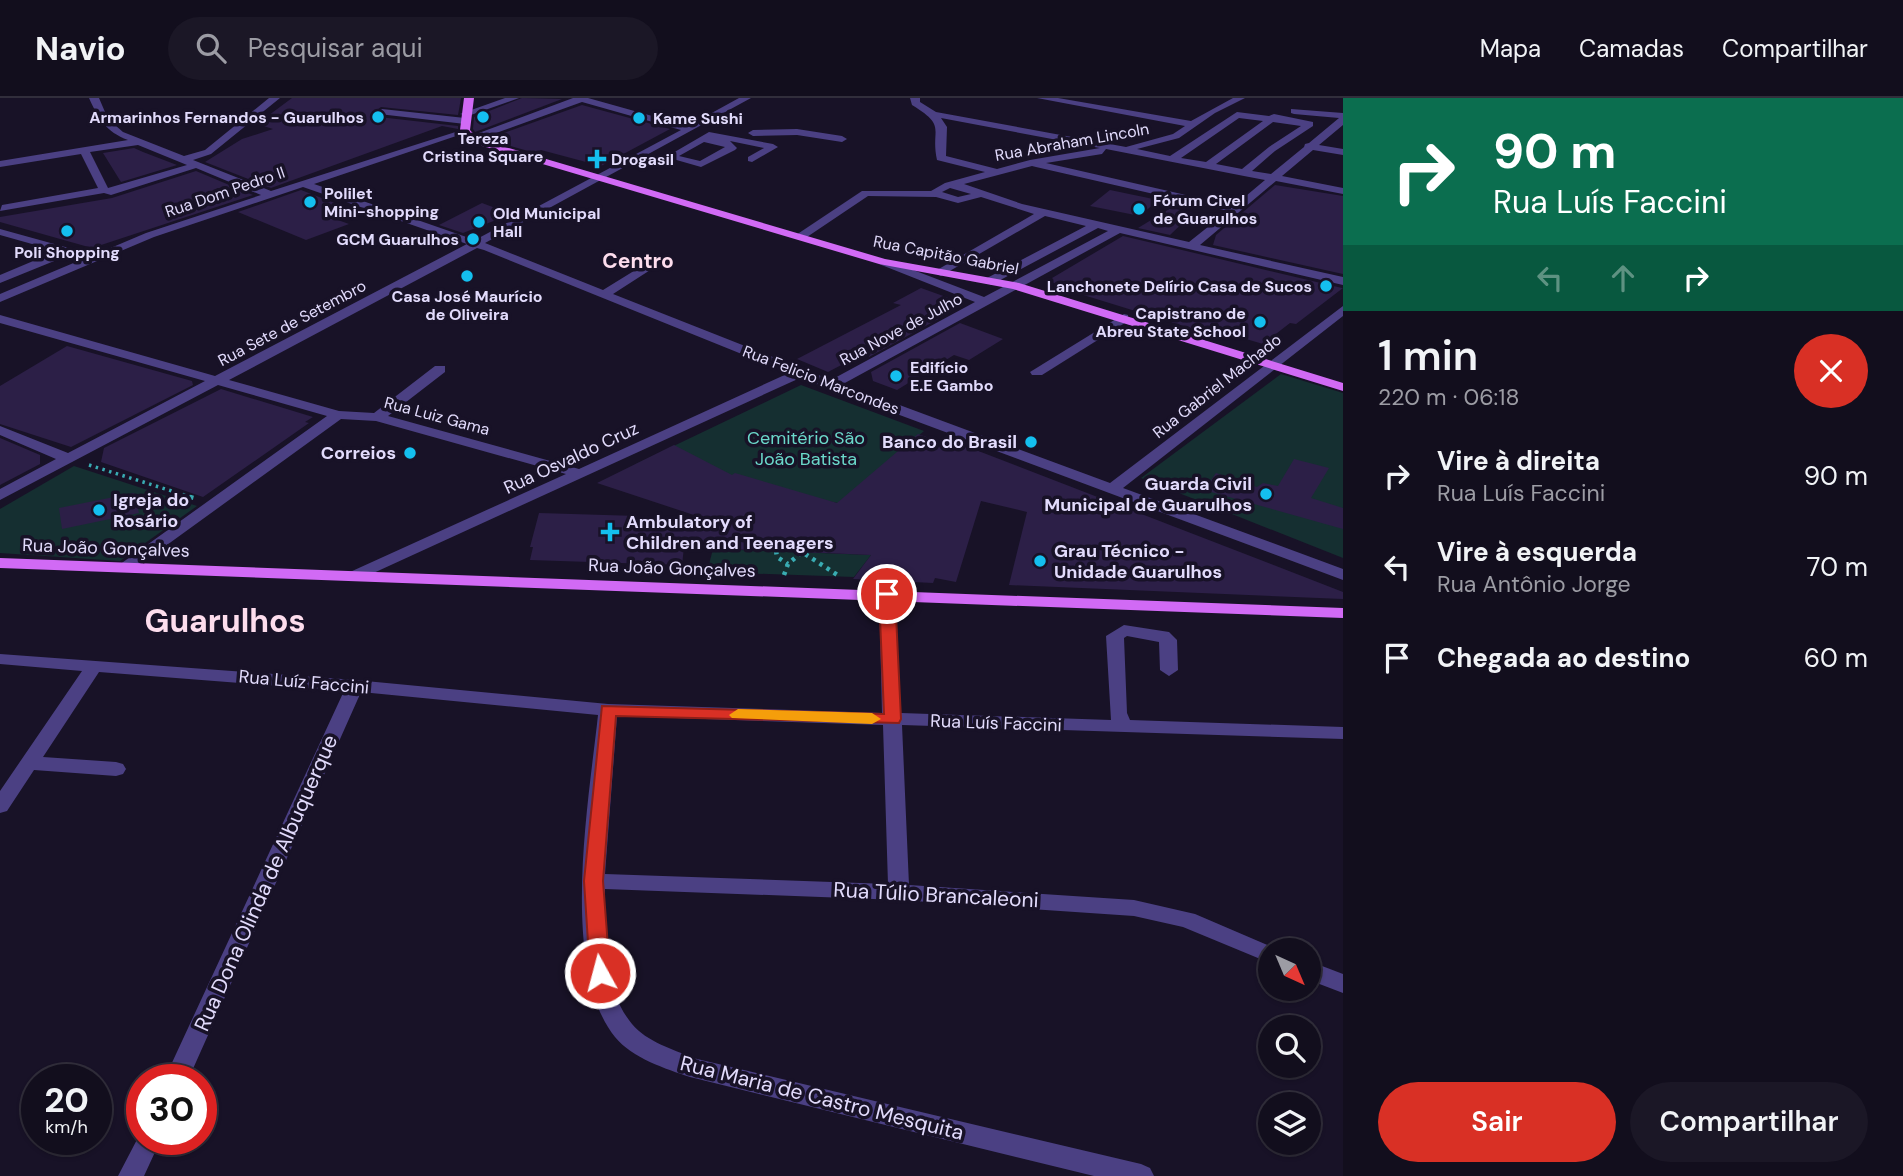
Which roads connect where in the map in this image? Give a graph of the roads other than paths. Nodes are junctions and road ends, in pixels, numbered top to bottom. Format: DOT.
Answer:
graph roads {
  1 [pos="94,98"];
  2 [pos="275,98"];
  3 [pos="469,98"];
  4 [pos="514,98"];
  5 [pos="580,98"];
  6 [pos="746,98"];
  7 [pos="915,98"];
  8 [pos="1042,98"];
  9 [pos="1240,98"];
  10 [pos="1224,105"];
  11 [pos="382,112"];
  12 [pos="933,114"];
  13 [pos="1274,117"];
  14 [pos="1343,118"];
  15 [pos="1192,124"];
  16 [pos="467,126"];
  17 [pos="694,127"];
  18 [pos="703,139"];
  19 [pos="842,139"];
  20 [pos="136,142"];
  21 [pos="665,143"];
  22 [pos="1308,146"];
  23 [pos="687,147"];
  24 [pos="1120,149"];
  25 [pos="84,150"];
  26 [pos="1343,152"];
  27 [pos="752,159"];
  28 [pos="1172,159"];
  29 [pos="183,160"];
  30 [pos="1030,163"];
  31 [pos="0,164"];
  32 [pos="196,164"];
  33 [pos="1207,166"];
  34 [pos="1244,173"];
  35 [pos="987,174"];
  36 [pos="597,177"];
  37 [pos="1272,178"];
  38 [pos="300,183"];
  39 [pos="102,184"];
  40 [pos="949,185"];
  41 [pos="1343,191"];
  42 [pos="976,192"];
  43 [pos="269,194"];
  44 [pos="937,194"];
  45 [pos="2,202"];
  46 [pos="1234,209"];
  47 [pos="1042,213"];
  48 [pos="1096,225"];
  49 [pos="1118,230"];
  50 [pos="0,232"];
  51 [pos="800,236"];
  52 [pos="479,245"];
  53 [pos="1192,246"];
  54 [pos="68,251"];
  55 [pos="93,258"];
  56 [pos="883,262"];
  57 [pos="654,263"];
  58 [pos="941,272"];
  59 [pos="0,279"];
  60 [pos="991,281"];
  61 [pos="1343,281"];
  62 [pos="1015,286"];
  63 [pos="604,294"];
  64 [pos="0,298"];
  65 [pos="985,302"];
  66 [pos="1343,310"];
  67 [pos="0,318"];
  68 [pos="1124,318"];
  69 [pos="1273,366"];
  70 [pos="440,369"];
  71 [pos="1037,372"];
  72 [pos="800,373"];
  73 [pos="220,381"];
  74 [pos="832,385"];
  75 [pos="1343,387"];
  76 [pos="338,415"];
  77 [pos="377,417"];
  78 [pos="0,430"];
  79 [pos="68,459"];
  80 [pos="581,474"];
  81 [pos="1112,489"];
  82 [pos="0,495"];
  83 [pos="0,563"];
  84 [pos="125,568"];
  85 [pos="1343,575"];
  86 [pos="356,576"];
  87 [pos="887,594"];
  88 [pos="1343,613"];
  89 [pos="0,659"];
  90 [pos="94,666"];
  91 [pos="1169,670"];
  92 [pos="355,686"];
  93 [pos="608,710"];
  94 [pos="892,719"];
  95 [pos="1122,726"];
  96 [pos="1343,733"];
  97 [pos="29,763"];
  98 [pos="116,769"];
  99 [pos="0,806"];
  100 [pos="593,881"];
  101 [pos="899,892"];
  102 [pos="1258,949"];
  103 [pos="1321,975"];
  104 [pos="1343,984"];
  105 [pos="183,1064"];
  106 [pos="141,1155"];
  107 [pos="1080,1169"];
  108 [pos="131,1176"];
  109 [pos="1140,1176"];
  1 -- 20 [label="street"];
  2 -- 29 [label="street"];
  3 -- 16 [label="main road"];
  4 -- 16 [label="street"];
  5 -- 16 [label="street"];
  5 -- 17 [label="street"];
  6 -- 17 [label="street, Rua Sete de Setembro"];
  7 -- 12 [label="street"];
  8 -- 15 [label="street"];
  9 -- 10 [label="street, Rua Abraham Lincoln"];
  10 -- 14 [label="street"];
  10 -- 15 [label="street, Rua Abraham Lincoln"];
  11 -- 16 [label="street"];
  12 -- 24 [label="street"];
  12 -- 35 [label="street"];
  13 -- 28 [label="street"];
  13 -- 33 [label="street"];
  13 -- 34 [label="street"];
  14 -- 22 [label="street"];
  15 -- 24 [label="street, Rua Abraham Lincoln"];
  16 -- 36 [label="main road, Rua Capitão Gabriel"];
  16 -- 38 [label="street, Rua Dom Pedro II"];
  17 -- 19 [label="street"];
  17 -- 21 [label="street, Rua Sete de Setembro"];
  18 -- 23 [label="street"];
  18 -- 23 [label="street"];
  18 -- 27 [label="street"];
  20 -- 25 [label="street"];
  20 -- 29 [label="street"];
  21 -- 23 [label="street"];
  21 -- 36 [label="street, Rua Sete de Setembro"];
  22 -- 26 [label="street"];
  22 -- 37 [label="street"];
  24 -- 28 [label="street"];
  24 -- 30 [label="street, Rua Abraham Lincoln"];
  25 -- 31 [label="street"];
  25 -- 39 [label="street"];
  28 -- 33 [label="street"];
  29 -- 32 [label="street"];
  30 -- 35 [label="street, Rua Abraham Lincoln"];
  30 -- 46 [label="street"];
  32 -- 39 [label="street"];
  32 -- 43 [label="street"];
  33 -- 34 [label="street"];
  34 -- 37 [label="street"];
  35 -- 40 [label="street, Rua Abraham Lincoln"];
  35 -- 42 [label="street, Rua Abraham Lincoln"];
  36 -- 51 [label="main road, Rua Capitão Gabriel"];
  36 -- 52 [label="street, Rua Sete de Setembro"];
  37 -- 41 [label="street"];
  37 -- 46 [label="street"];
  38 -- 43 [label="street, Rua Dom Pedro II"];
  38 -- 52 [label="street, Rua Felicio Marcondes"];
  39 -- 45 [label="street"];
  40 -- 42 [label="street"];
  40 -- 44 [label="street"];
  42 -- 44 [label="street"];
  42 -- 47 [label="street"];
  43 -- 55 [label="street, Rua Dom Pedro II"];
  44 -- 51 [label="street"];
  46 -- 53 [label="street"];
  47 -- 48 [label="street"];
  47 -- 58 [label="street"];
  48 -- 49 [label="street"];
  48 -- 60 [label="street"];
  49 -- 53 [label="street"];
  49 -- 62 [label="street, Rua Nove de Julho"];
  50 -- 54 [label="street"];
  51 -- 56 [label="main road, Rua Capitão Gabriel"];
  52 -- 63 [label="street, Rua Felicio Marcondes"];
  52 -- 73 [label="street, Rua Sete de Setembro"];
  53 -- 61 [label="street"];
  54 -- 55 [label="street"];
  54 -- 59 [label="street"];
  55 -- 64 [label="street, Rua Dom Pedro II"];
  56 -- 58 [label="main road, Rua Capitão Gabriel"];
  56 -- 65 [label="street, Rua Nove de Julho"];
  57 -- 63 [label="street"];
  58 -- 60 [label="main road, Rua Capitão Gabriel"];
  60 -- 62 [label="main road, Rua Capitão Gabriel"];
  62 -- 65 [label="street, Rua Nove de Julho"];
  62 -- 68 [label="main road, Rua Capitão Gabriel"];
  63 -- 72 [label="street, Rua Felicio Marcondes"];
  65 -- 74 [label="street, Rua Nove de Julho"];
  66 -- 69 [label="street, Rua Gabriel Machado"];
  67 -- 73 [label="street, Rua Luiz Gama"];
  68 -- 69 [label="main road, Rua Capitão Gabriel"];
  68 -- 71 [label="street"];
  69 -- 75 [label="main road, Rua Capitão Gabriel"];
  69 -- 81 [label="street, Rua Gabriel Machado"];
  70 -- 77 [label="street"];
  72 -- 74 [label="street, Rua Felicio Marcondes"];
  72 -- 80 [label="street, Rua Osvaldo Cruz"];
  73 -- 76 [label="street, Rua Luiz Gama"];
  73 -- 79 [label="street, Rua Sete de Setembro"];
  74 -- 81 [label="street, Rua Felicio Marcondes"];
  76 -- 77 [label="street, Rua Luiz Gama"];
  76 -- 84 [label="street"];
  77 -- 80 [label="street, Rua Luiz Gama"];
  78 -- 79 [label="street"];
  79 -- 82 [label="street, Rua Sete de Setembro"];
  80 -- 86 [label="street, Rua Osvaldo Cruz"];
  81 -- 85 [label="street, Rua Felicio Marcondes"];
  83 -- 84 [label="main road, Rua João Gonçalves"];
  84 -- 86 [label="main road, Rua João Gonçalves"];
  86 -- 87 [label="main road, Rua João Gonçalves"];
  87 -- 88 [label="main road, Rua João Gonçalves"];
  87 -- 94 [label="street"];
  89 -- 90 [label="street, Rua Luíz Faccini"];
  90 -- 92 [label="street, Rua Luíz Faccini"];
  90 -- 97 [label="street"];
  91 -- 95 [label="street"];
  92 -- 93 [label="street, Rua Luíz Faccini"];
  92 -- 105 [label="street, Rua Dona Olinda de Albuquerque"];
  93 -- 94 [label="street, Rua Luís Faccini"];
  93 -- 100 [label="street, Rua Maria de Castro Mesquita"];
  94 -- 95 [label="street, Rua Luís Faccini"];
  94 -- 101 [label="street"];
  95 -- 96 [label="street, Rua Luís Faccini"];
  97 -- 98 [label="street"];
  97 -- 99 [label="street"];
  100 -- 101 [label="street, Rua Túlio Brancaleoni"];
  100 -- 107 [label="street, Rua Maria de Castro Mesquita"];
  101 -- 102 [label="street, Rua Túlio Brancaleoni"];
  103 -- 104 [label="street"];
  106 -- 108 [label="street"];
  107 -- 109 [label="street, Rua Maria de Castro Mesquita"];
}
